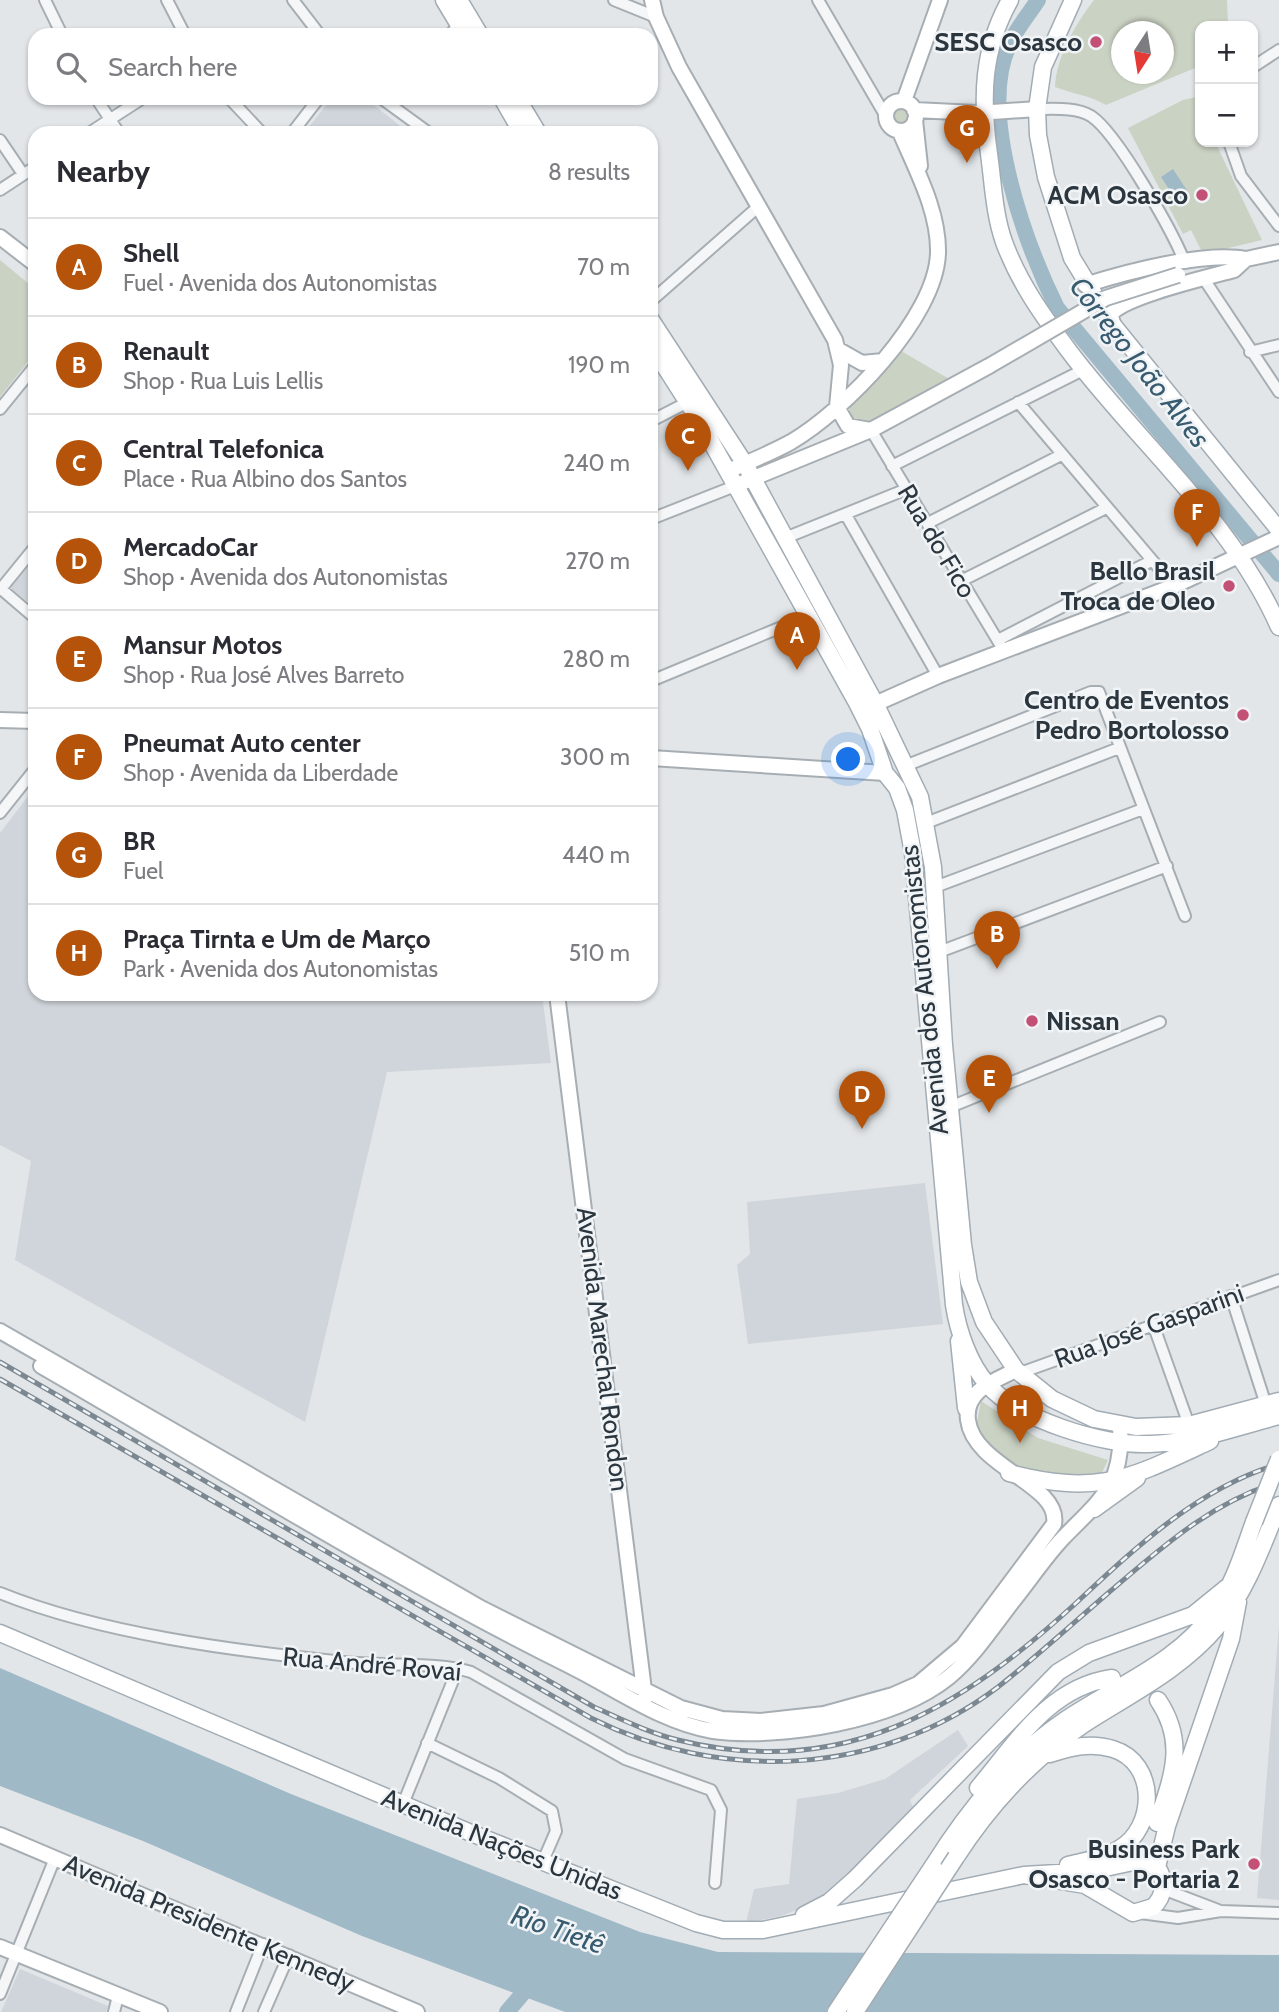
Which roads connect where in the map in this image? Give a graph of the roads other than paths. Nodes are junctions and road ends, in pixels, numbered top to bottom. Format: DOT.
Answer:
graph roads {
  1 [pos="45,0"];
  2 [pos="167,0"];
  3 [pos="293,0"];
  4 [pos="444,0"];
  5 [pos="458,0"];
  6 [pos="614,0"];
  7 [pos="652,0"];
  8 [pos="818,0"];
  9 [pos="940,0"];
  10 [pos="1010,0"];
  11 [pos="1073,0"];
  12 [pos="656,17"];
  13 [pos="59,28"];
  14 [pos="181,28"];
  15 [pos="315,28"];
  16 [pos="457,28"];
  17 [pos="476,28"];
  18 [pos="1278,51"];
  19 [pos="1258,64"];
  20 [pos="100,105"];
  21 [pos="133,105"];
  22 [pos="236,105"];
  23 [pos="314,105"];
  24 [pos="397,105"];
  25 [pos="506,105"];
  26 [pos="521,105"];
  27 [pos="1030,109"];
  28 [pos="911,111"];
  29 [pos="989,112"];
  30 [pos="885,115"];
  31 [pos="110,120"];
  32 [pos="100,126"];
  33 [pos="114,126"];
  34 [pos="255,126"];
  35 [pos="297,126"];
  36 [pos="421,126"];
  37 [pos="518,126"];
  38 [pos="534,126"];
  39 [pos="900,132"];
  40 [pos="0,140"];
  41 [pos="1231,147"];
  42 [pos="28,171"];
  43 [pos="23,174"];
  44 [pos="924,188"];
  45 [pos="0,190"];
  46 [pos="759,206"];
  47 [pos="1279,226"];
  48 [pos="0,237"];
  49 [pos="1279,252"];
  50 [pos="28,259"];
  51 [pos="1246,259"];
  52 [pos="1181,269"];
  53 [pos="1135,270"];
  54 [pos="1204,279"];
  55 [pos="1085,285"];
  56 [pos="658,296"];
  57 [pos="1131,301"];
  58 [pos="1113,325"];
  59 [pos="658,331"];
  60 [pos="1279,345"];
  61 [pos="839,350"];
  62 [pos="1250,352"];
  63 [pos="658,356"];
  64 [pos="883,361"];
  65 [pos="1083,370"];
  66 [pos="28,375"];
  67 [pos="1279,392"];
  68 [pos="688,402"];
  69 [pos="1018,402"];
  70 [pos="837,407"];
  71 [pos="0,409"];
  72 [pos="658,417"];
  73 [pos="871,430"];
  74 [pos="1061,455"];
  75 [pos="892,466"];
  76 [pos="775,470"];
  77 [pos="748,471"];
  78 [pos="732,479"];
  79 [pos="907,489"];
  80 [pos="1106,508"];
  81 [pos="846,515"];
  82 [pos="658,516"];
  83 [pos="928,523"];
  84 [pos="1278,535"];
  85 [pos="785,538"];
  86 [pos="1247,553"];
  87 [pos="28,555"];
  88 [pos="1152,561"];
  89 [pos="961,581"];
  90 [pos="1174,586"];
  91 [pos="0,589"];
  92 [pos="28,612"];
  93 [pos="808,616"];
  94 [pos="1279,627"];
  95 [pos="1001,645"];
  96 [pos="938,677"];
  97 [pos="658,678"];
  98 [pos="868,707"];
  99 [pos="0,720"];
  100 [pos="28,721"];
  101 [pos="1119,748"];
  102 [pos="658,758"];
  103 [pos="905,766"];
  104 [pos="886,773"];
  105 [pos="28,778"];
  106 [pos="920,797"];
  107 [pos="1143,809"];
  108 [pos="0,813"];
  109 [pos="926,823"];
  110 [pos="1167,866"];
  111 [pos="934,887"];
  112 [pos="1185,916"];
  113 [pos="939,952"];
  114 [pos="558,1001"];
  115 [pos="1160,1022"];
  116 [pos="950,1107"];
  117 [pos="1279,1280"];
  118 [pos="1231,1296"];
  119 [pos="957,1321"];
  120 [pos="1153,1324"];
  121 [pos="0,1331"];
  122 [pos="0,1342"];
  123 [pos="1018,1371"];
  124 [pos="987,1384"];
  125 [pos="1273,1403"];
  126 [pos="966,1408"];
  127 [pos="1279,1416"];
  128 [pos="1189,1425"];
  129 [pos="1120,1426"];
  130 [pos="1231,1431"];
  131 [pos="1121,1443"];
  132 [pos="1279,1460"];
  133 [pos="1146,1470"];
  134 [pos="1009,1472"];
  135 [pos="1114,1481"];
  136 [pos="1279,1504"];
  137 [pos="1094,1509"];
  138 [pos="1262,1526"];
  139 [pos="1234,1590"];
  140 [pos="0,1594"];
  141 [pos="0,1633"];
  142 [pos="458,1668"];
  143 [pos="1112,1678"];
  144 [pos="645,1698"];
  145 [pos="1158,1700"];
  146 [pos="427,1743"];
  147 [pos="1040,1758"];
  148 [pos="403,1804"];
  149 [pos="0,1835"];
  150 [pos="949,1854"];
  151 [pos="1107,1854"];
  152 [pos="55,1858"];
  153 [pos="542,1861"];
  154 [pos="1153,1865"];
  155 [pos="1098,1870"];
  156 [pos="1024,1875"];
  157 [pos="855,1879"];
  158 [pos="715,1883"];
  159 [pos="1163,1889"];
  160 [pos="1102,1894"];
  161 [pos="866,1909"];
  162 [pos="1221,1911"];
  163 [pos="1140,1913"];
  164 [pos="1279,1913"];
  165 [pos="763,1930"];
  166 [pos="263,1944"];
  167 [pos="0,1947"];
  168 [pos="17,1954"];
  169 [pos="289,1955"];
  170 [pos="0,1994"];
  171 [pos="118,1996"];
  172 [pos="114,2012"];
  173 [pos="160,2012"];
  174 [pos="236,2012"];
  175 [pos="264,2012"];
  176 [pos="417,2012"];
  177 [pos="836,2012"];
  178 [pos="855,2012"];
  1 -- 13 [label="street"];
  2 -- 14 [label="street"];
  3 -- 15 [label="street"];
  4 -- 16 [label="main road"];
  5 -- 17 [label="main road"];
  6 -- 12 [label="street"];
  7 -- 12 [label="main road"];
  8 -- 30 [label="street"];
  9 -- 28 [label="main road"];
  10 -- 29 [label="main road"];
  11 -- 27 [label="main road"];
  12 -- 46 [label="main road"];
  18 -- 19 [label="street"];
  20 -- 31 [label="street"];
  21 -- 31 [label="street"];
  22 -- 34 [label="street"];
  23 -- 35 [label="street"];
  24 -- 36 [label="street"];
  25 -- 37 [label="main road"];
  26 -- 38 [label="main road"];
  27 -- 29 [label="main road"];
  27 -- 52 [label="street"];
  27 -- 55 [label="main road"];
  28 -- 29 [label="main road"];
  28 -- 30 [label="main road"];
  28 -- 39 [label="main road"];
  28 -- 44 [label="main road"];
  29 -- 65 [label="main road"];
  30 -- 39 [label="main road"];
  31 -- 32 [label="street"];
  31 -- 33 [label="street"];
  39 -- 44 [label="main road"];
  40 -- 43 [label="street"];
  41 -- 47 [label="street"];
  42 -- 43 [label="street"];
  43 -- 45 [label="street"];
  44 -- 64 [label="main road"];
  46 -- 56 [label="street"];
  46 -- 61 [label="main road"];
  48 -- 50 [label="main road"];
  49 -- 51 [label="main road"];
  51 -- 52 [label="main road"];
  51 -- 54 [label="main road"];
  52 -- 53 [label="main road"];
  52 -- 73 [label="main road, bridge"];
  53 -- 55 [label="main road"];
  53 -- 57 [label="main road"];
  54 -- 57 [label="main road"];
  54 -- 62 [label="street"];
  55 -- 58 [label="main road"];
  57 -- 58 [label="main road"];
  58 -- 84 [label="main road"];
  59 -- 77 [label="main road, Avenida dos Autonomistas"];
  60 -- 62 [label="street"];
  61 -- 64 [label="main road"];
  61 -- 70 [label="main road"];
  62 -- 67 [label="street"];
  63 -- 68 [label="main road, Avenida dos Autonomistas"];
  64 -- 70 [label="main road"];
  65 -- 69 [label="street"];
  65 -- 86 [label="main road"];
  66 -- 71 [label="street"];
  68 -- 72 [label="street"];
  68 -- 78 [label="main road, Avenida dos Autonomistas"];
  69 -- 74 [label="street"];
  69 -- 75 [label="street"];
  70 -- 73 [label="main road"];
  70 -- 76 [label="main road"];
  70 -- 77 [label="main road"];
  73 -- 75 [label="street, Rua do Fico"];
  73 -- 76 [label="main road"];
  74 -- 80 [label="street"];
  74 -- 83 [label="street"];
  75 -- 79 [label="street, Rua do Fico"];
  76 -- 77 [label="main road"];
  77 -- 78 [label="main road"];
  77 -- 85 [label="main road, Avenida dos Autonomistas"];
  78 -- 82 [label="street"];
  78 -- 93 [label="main road, Avenida dos Autonomistas"];
  79 -- 81 [label="street"];
  79 -- 83 [label="street, Rua do Fico"];
  80 -- 88 [label="street"];
  80 -- 89 [label="street"];
  81 -- 85 [label="street"];
  81 -- 96 [label="street"];
  83 -- 89 [label="street, Rua do Fico"];
  84 -- 86 [label="main road"];
  85 -- 98 [label="main road, Avenida dos Autonomistas"];
  86 -- 90 [label="main road"];
  86 -- 94 [label="main road"];
  87 -- 91 [label="street"];
  88 -- 90 [label="street"];
  88 -- 95 [label="street"];
  89 -- 95 [label="street, Rua do Fico"];
  90 -- 95 [label="main road"];
  91 -- 92 [label="street"];
  93 -- 97 [label="street"];
  93 -- 98 [label="main road, Avenida dos Autonomistas"];
  95 -- 96 [label="main road"];
  96 -- 98 [label="main road"];
  98 -- 103 [label="main road, Avenida dos Autonomistas"];
  98 -- 104 [label="main road, Avenida dos Autonomistas"];
  99 -- 100 [label="main road"];
  101 -- 103 [label="street"];
  101 -- 107 [label="street"];
  101 -- 109 [label="street"];
  102 -- 104 [label="main road"];
  103 -- 106 [label="main road, Avenida dos Autonomistas"];
  104 -- 106 [label="main road"];
  104 -- 119 [label="main road, Avenida dos Autonomistas"];
  105 -- 108 [label="street"];
  106 -- 109 [label="main road, Avenida dos Autonomistas"];
  107 -- 110 [label="street"];
  107 -- 111 [label="street"];
  109 -- 111 [label="main road, Avenida dos Autonomistas"];
  110 -- 112 [label="street"];
  110 -- 113 [label="street"];
  111 -- 113 [label="main road, Avenida dos Autonomistas"];
  113 -- 116 [label="main road, Avenida dos Autonomistas"];
  114 -- 144 [label="main road, Avenida Marechal Rondon"];
  115 -- 116 [label="street"];
  116 -- 123 [label="main road, Avenida dos Autonomistas"];
  117 -- 118 [label="street, Rua José Gasparini"];
  118 -- 120 [label="street, Rua José Gasparini"];
  118 -- 125 [label="street"];
  119 -- 124 [label="main road, Avenida dos Autonomistas"];
  119 -- 126 [label="main road"];
  120 -- 123 [label="street, Rua José Gasparini"];
  120 -- 128 [label="street"];
  121 -- 144 [label="main road"];
  122 -- 144 [label="main road"];
  123 -- 124 [label="main road"];
  123 -- 129 [label="main road, Avenida dos Autonomistas"];
  124 -- 126 [label="main road"];
  124 -- 131 [label="main road, Avenida dos Autonomistas"];
  125 -- 128 [label="main road, Avenida dos Autonomistas"];
  126 -- 134 [label="main road"];
  127 -- 130 [label="main road, Avenida dos Autonomistas"];
  128 -- 129 [label="main road, Avenida dos Autonomistas"];
  129 -- 131 [label="main road"];
  130 -- 131 [label="main road, Avenida dos Autonomistas"];
  130 -- 133 [label="main road"];
  131 -- 135 [label="main road"];
  132 -- 138 [label="main road, bridge"];
  133 -- 135 [label="main road"];
  133 -- 137 [label="main road"];
  134 -- 135 [label="main road"];
  134 -- 144 [label="main road"];
  135 -- 137 [label="main road"];
  136 -- 138 [label="main road"];
  137 -- 144 [label="main road"];
  138 -- 139 [label="main road"];
  139 -- 147 [label="main road"];
  139 -- 150 [label="main road"];
  139 -- 154 [label="main road"];
  139 -- 157 [label="main road"];
  140 -- 142 [label="street, Rua André Rovaí"];
  141 -- 148 [label="main road, Avenida Nações Unidas"];
  142 -- 146 [label="street"];
  142 -- 158 [label="street, Rua André Rovaí"];
  143 -- 150 [label="main road"];
  145 -- 154 [label="main road"];
  146 -- 148 [label="street"];
  146 -- 153 [label="street"];
  147 -- 150 [label="main road"];
  147 -- 151 [label="main road"];
  148 -- 153 [label="main road, Avenida Nações Unidas"];
  149 -- 152 [label="main road, Avenida Presidente Kennedy"];
  150 -- 177 [label="main road, bridge"];
  150 -- 178 [label="main road, bridge"];
  151 -- 155 [label="main road"];
  151 -- 156 [label="main road"];
  152 -- 166 [label="main road, Avenida Presidente Kennedy"];
  152 -- 168 [label="street"];
  153 -- 165 [label="main road, Avenida Nações Unidas"];
  154 -- 155 [label="main road, Avenida Nações Unidas"];
  154 -- 159 [label="main road"];
  155 -- 156 [label="main road, Avenida Nações Unidas"];
  155 -- 160 [label="main road"];
  156 -- 160 [label="main road, Avenida Nações Unidas"];
  156 -- 161 [label="main road, Avenida Nações Unidas"];
  157 -- 161 [label="main road"];
  157 -- 165 [label="main road"];
  159 -- 162 [label="street"];
  159 -- 163 [label="main road"];
  160 -- 163 [label="main road, Avenida Nações Unidas"];
  161 -- 165 [label="main road, Avenida Nações Unidas"];
  162 -- 163 [label="street"];
  162 -- 164 [label="street"];
  166 -- 169 [label="main road, Avenida Presidente Kennedy"];
  166 -- 174 [label="street"];
  167 -- 168 [label="main road"];
  168 -- 170 [label="street"];
  168 -- 171 [label="main road"];
  169 -- 175 [label="street"];
  169 -- 176 [label="main road, Avenida Presidente Kennedy"];
  171 -- 172 [label="street"];
  171 -- 173 [label="main road"];
}
